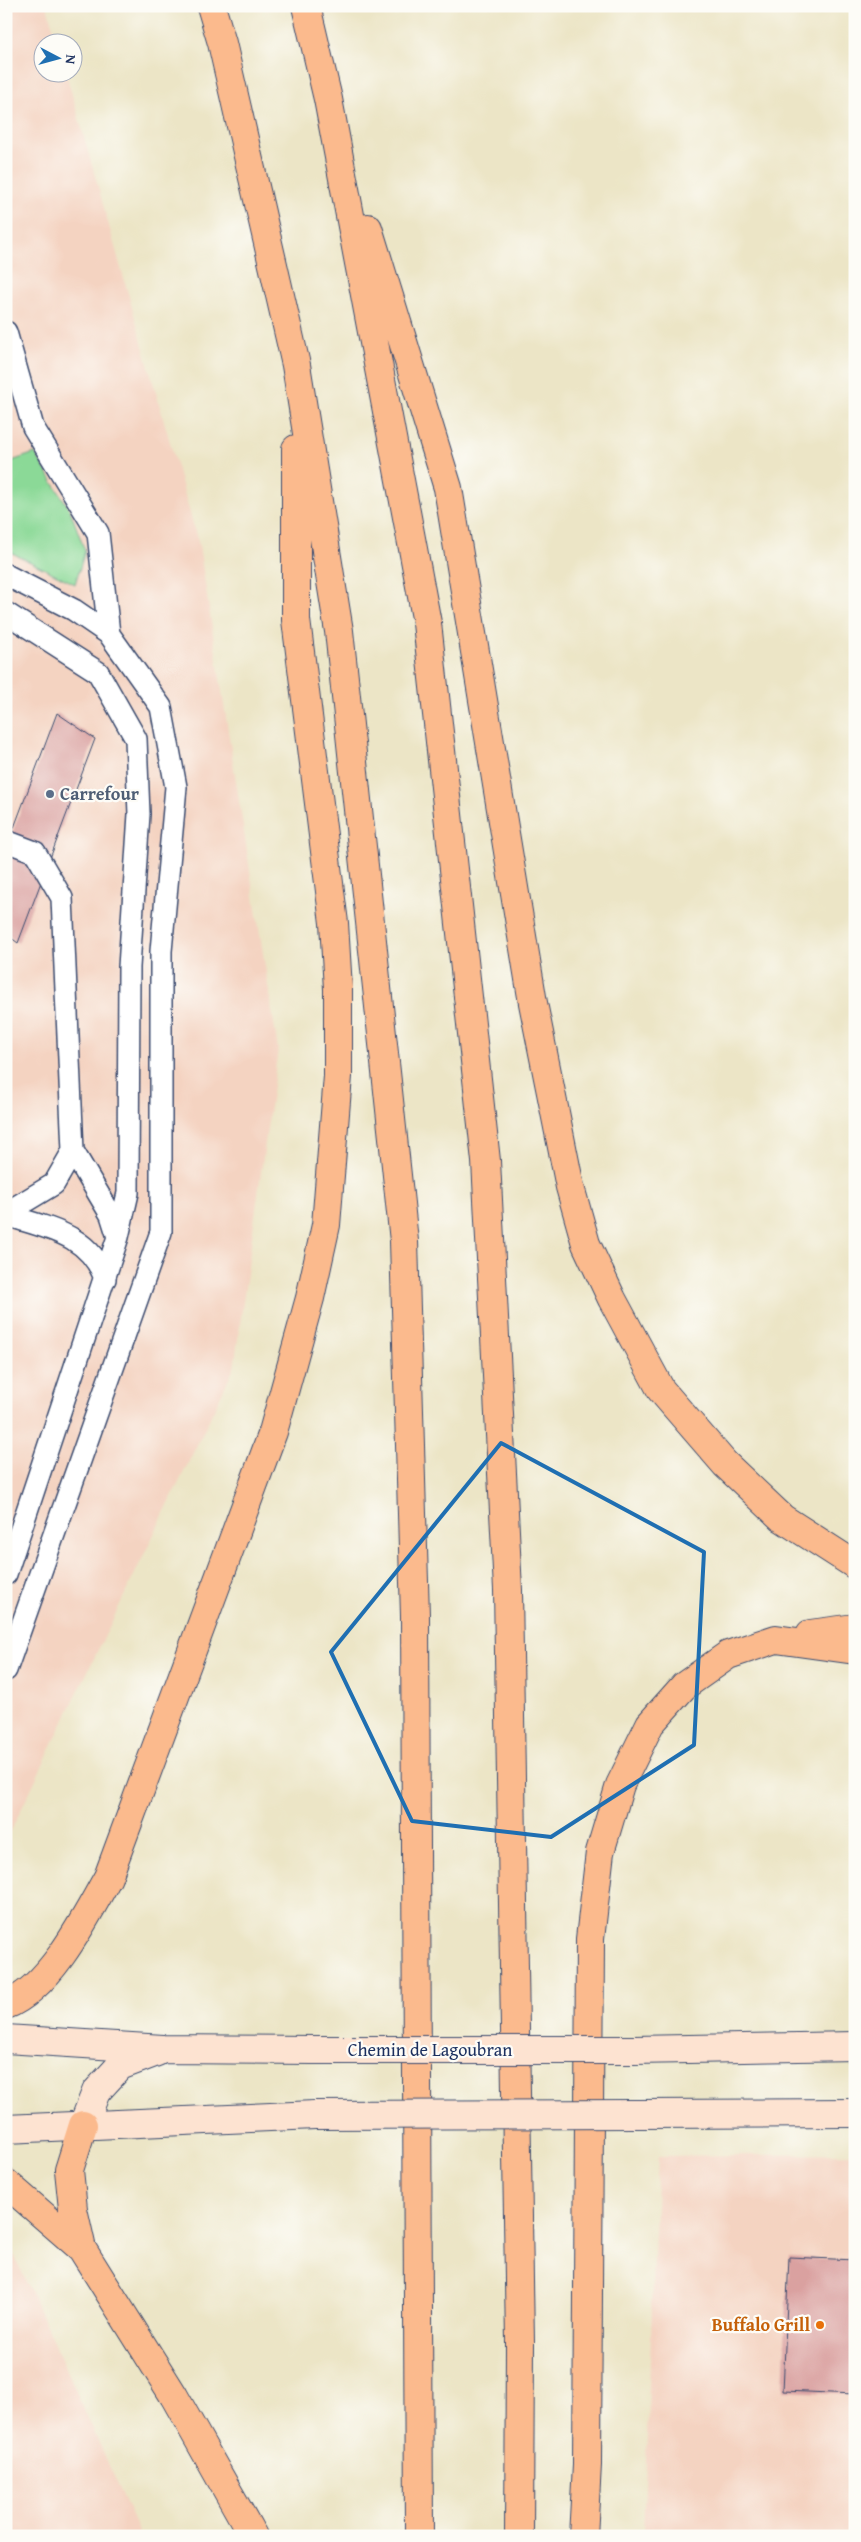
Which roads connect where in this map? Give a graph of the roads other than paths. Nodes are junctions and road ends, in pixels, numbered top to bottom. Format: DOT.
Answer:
graph roads {
  1 [pos="211,6"];
  2 [pos="306,6"];
  3 [pos="328,98"];
  4 [pos="6,332"];
  5 [pos="296,365"];
  6 [pos="6,575"];
  7 [pos="6,613"];
  8 [pos="109,634"];
  9 [pos="6,841"];
  10 [pos="72,1151"];
  11 [pos="6,1214"];
  12 [pos="118,1238"];
  13 [pos="105,1279"];
  14 [pos="855,1565"];
  15 [pos="6,1574"];
  16 [pos="855,1628"];
  17 [pos="776,1639"];
  18 [pos="855,1650"];
  19 [pos="6,1670"];
  20 [pos="6,2005"];
  21 [pos="6,2039"];
  22 [pos="855,2046"];
  23 [pos="163,2049"];
  24 [pos="855,2113"];
  25 [pos="83,2125"];
  26 [pos="6,2129"];
  27 [pos="6,2183"];
  28 [pos="82,2249"];
  29 [pos="253,2536"];
  30 [pos="419,2536"];
  31 [pos="519,2536"];
  32 [pos="583,2536"];
  1 -- 5 [label="highway"];
  2 -- 3 [label="highway"];
  3 -- 14 [label="highway"];
  3 -- 31 [label="highway"];
  4 -- 8 [label="lane"];
  5 -- 20 [label="highway"];
  5 -- 30 [label="highway"];
  6 -- 8 [label="lane"];
  7 -- 12 [label="lane"];
  8 -- 19 [label="lane"];
  9 -- 10 [label="lane"];
  10 -- 11 [label="lane"];
  10 -- 12 [label="lane"];
  11 -- 13 [label="lane"];
  12 -- 13 [label="lane"];
  13 -- 15 [label="lane"];
  16 -- 17 [label="highway"];
  17 -- 18 [label="highway"];
  17 -- 32 [label="highway"];
  21 -- 23 [label="main road, Chemin de Lagoubran"];
  22 -- 23 [label="main road, Chemin de Lagoubran, bridge"];
  23 -- 25 [label="main road"];
  24 -- 25 [label="main road, bridge"];
  25 -- 26 [label="main road"];
  25 -- 28 [label="highway"];
  27 -- 28 [label="highway"];
  28 -- 29 [label="highway"];
}
